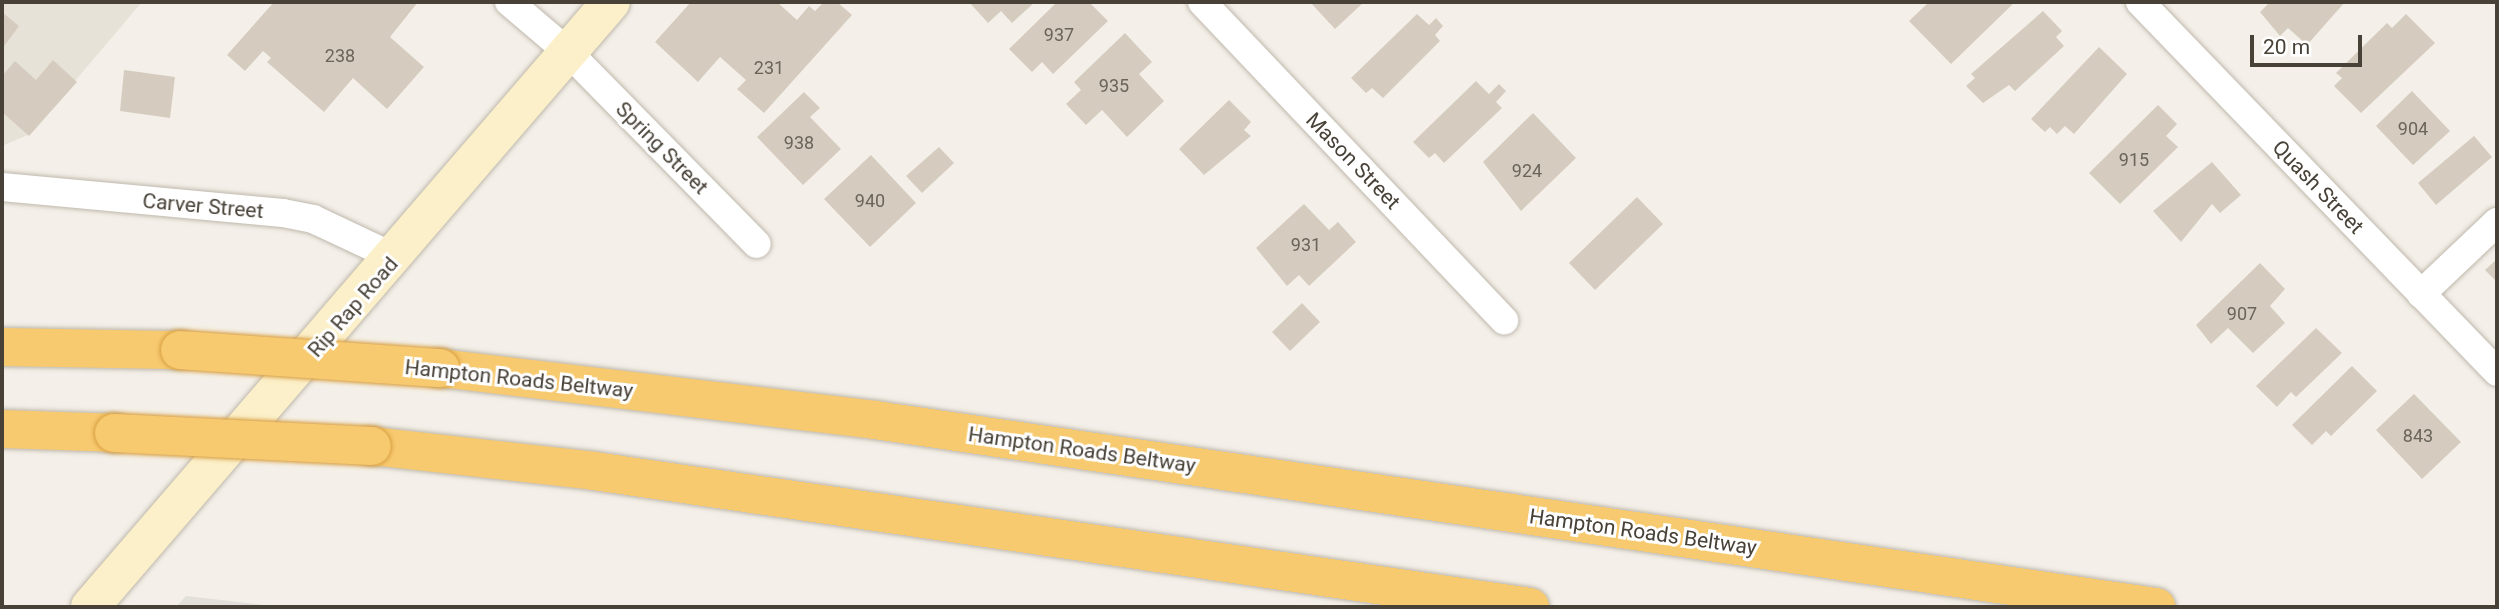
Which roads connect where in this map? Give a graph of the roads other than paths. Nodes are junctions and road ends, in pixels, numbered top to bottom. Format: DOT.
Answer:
graph roads {
  1 [pos="509,2"];
  2 [pos="611,2"];
  3 [pos="1202,2"];
  4 [pos="2140,2"];
  5 [pos="568,52"];
  6 [pos="2,187"];
  7 [pos="2497,222"];
  8 [pos="757,244"];
  9 [pos="396,258"];
  10 [pos="2421,294"];
  11 [pos="1504,320"];
  12 [pos="2,346"];
  13 [pos="2497,372"];
  14 [pos="2,429"];
  15 [pos="90,607"];
  16 [pos="1530,607"];
  17 [pos="2156,607"];
  1 -- 5 [label="street, Spring Street"];
  2 -- 5 [label="main road, Rip Rap Road"];
  3 -- 11 [label="street, Mason Street"];
  4 -- 10 [label="street, Quash Street"];
  5 -- 8 [label="street, Spring Street"];
  5 -- 9 [label="main road, Rip Rap Road"];
  6 -- 9 [label="street, Carver Street"];
  7 -- 10 [label="street"];
  9 -- 15 [label="main road, Rip Rap Road"];
  10 -- 13 [label="street, Quash Street"];
  12 -- 17 [label="highway, Hampton Roads Beltway, bridge"];
  14 -- 16 [label="highway, bridge"];
}
